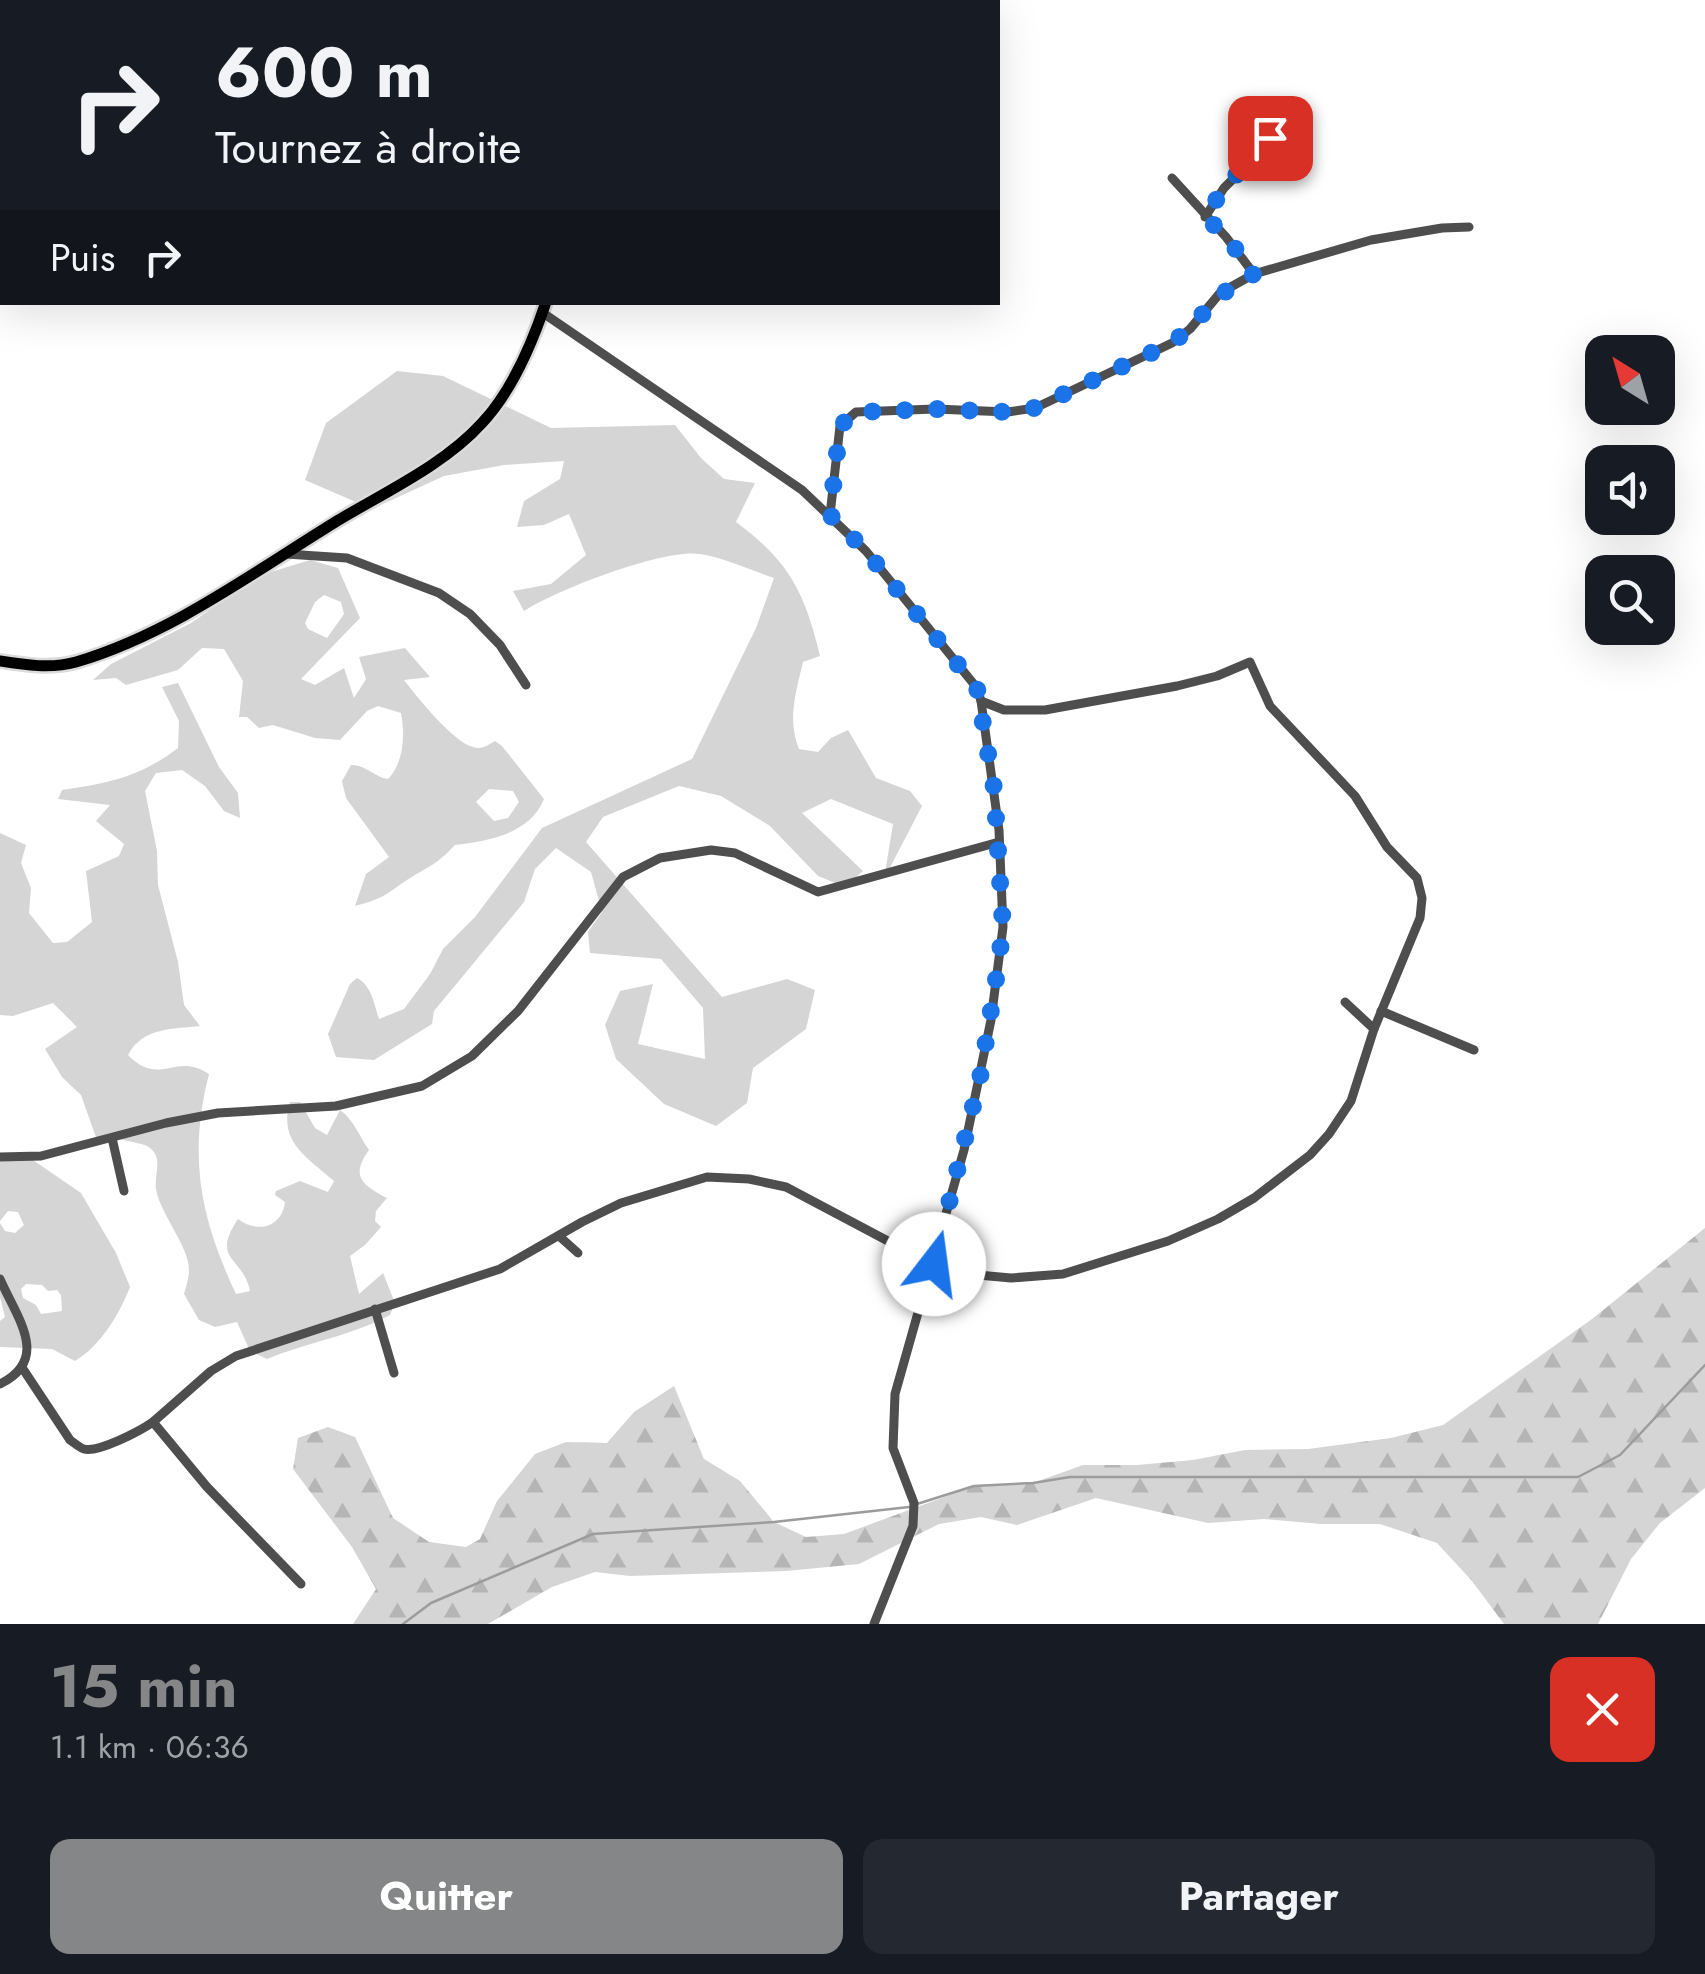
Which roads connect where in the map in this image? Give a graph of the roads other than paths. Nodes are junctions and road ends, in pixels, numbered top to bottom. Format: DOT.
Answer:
graph roads {
  1 [pos="1284,108"];
  2 [pos="1172,178"];
  3 [pos="1205,217"];
  4 [pos="1469,227"];
  5 [pos="1332,250"];
  6 [pos="1336,265"];
  7 [pos="1254,274"];
  8 [pos="544,308"];
  9 [pos="830,515"];
  10 [pos="286,554"];
  11 [pos="0,661"];
  12 [pos="526,685"];
  13 [pos="981,701"];
  14 [pos="999,842"];
  15 [pos="1345,1002"];
  16 [pos="1382,1010"];
  17 [pos="1374,1029"];
  18 [pos="1474,1050"];
  19 [pos="112,1138"];
  20 [pos="0,1157"];
  21 [pos="124,1191"];
  22 [pos="559,1236"];
  23 [pos="578,1253"];
  24 [pos="934,1264"];
  25 [pos="0,1278"];
  26 [pos="375,1309"];
  27 [pos="23,1369"];
  28 [pos="394,1373"];
  29 [pos="0,1384"];
  30 [pos="153,1422"];
  31 [pos="301,1584"];
  32 [pos="874,1624"];
  1 -- 3 [label="street"];
  2 -- 3 [label="street"];
  3 -- 7 [label="street"];
  4 -- 5 [label="street"];
  5 -- 6 [label="street"];
  5 -- 7 [label="street"];
  7 -- 9 [label="street"];
  8 -- 9 [label="street"];
  8 -- 10 [label="main road"];
  9 -- 13 [label="street"];
  10 -- 11 [label="main road"];
  10 -- 12 [label="street"];
  13 -- 14 [label="street"];
  13 -- 16 [label="street"];
  14 -- 19 [label="street"];
  14 -- 24 [label="street"];
  15 -- 17 [label="street"];
  16 -- 17 [label="street"];
  16 -- 18 [label="street"];
  17 -- 24 [label="street"];
  19 -- 20 [label="street"];
  19 -- 21 [label="street"];
  22 -- 23 [label="street"];
  22 -- 24 [label="street"];
  22 -- 26 [label="street"];
  24 -- 32 [label="street"];
  25 -- 27 [label="street"];
  26 -- 28 [label="street"];
  26 -- 30 [label="street"];
  27 -- 29 [label="street"];
  27 -- 30 [label="street"];
  30 -- 31 [label="street"];
}
